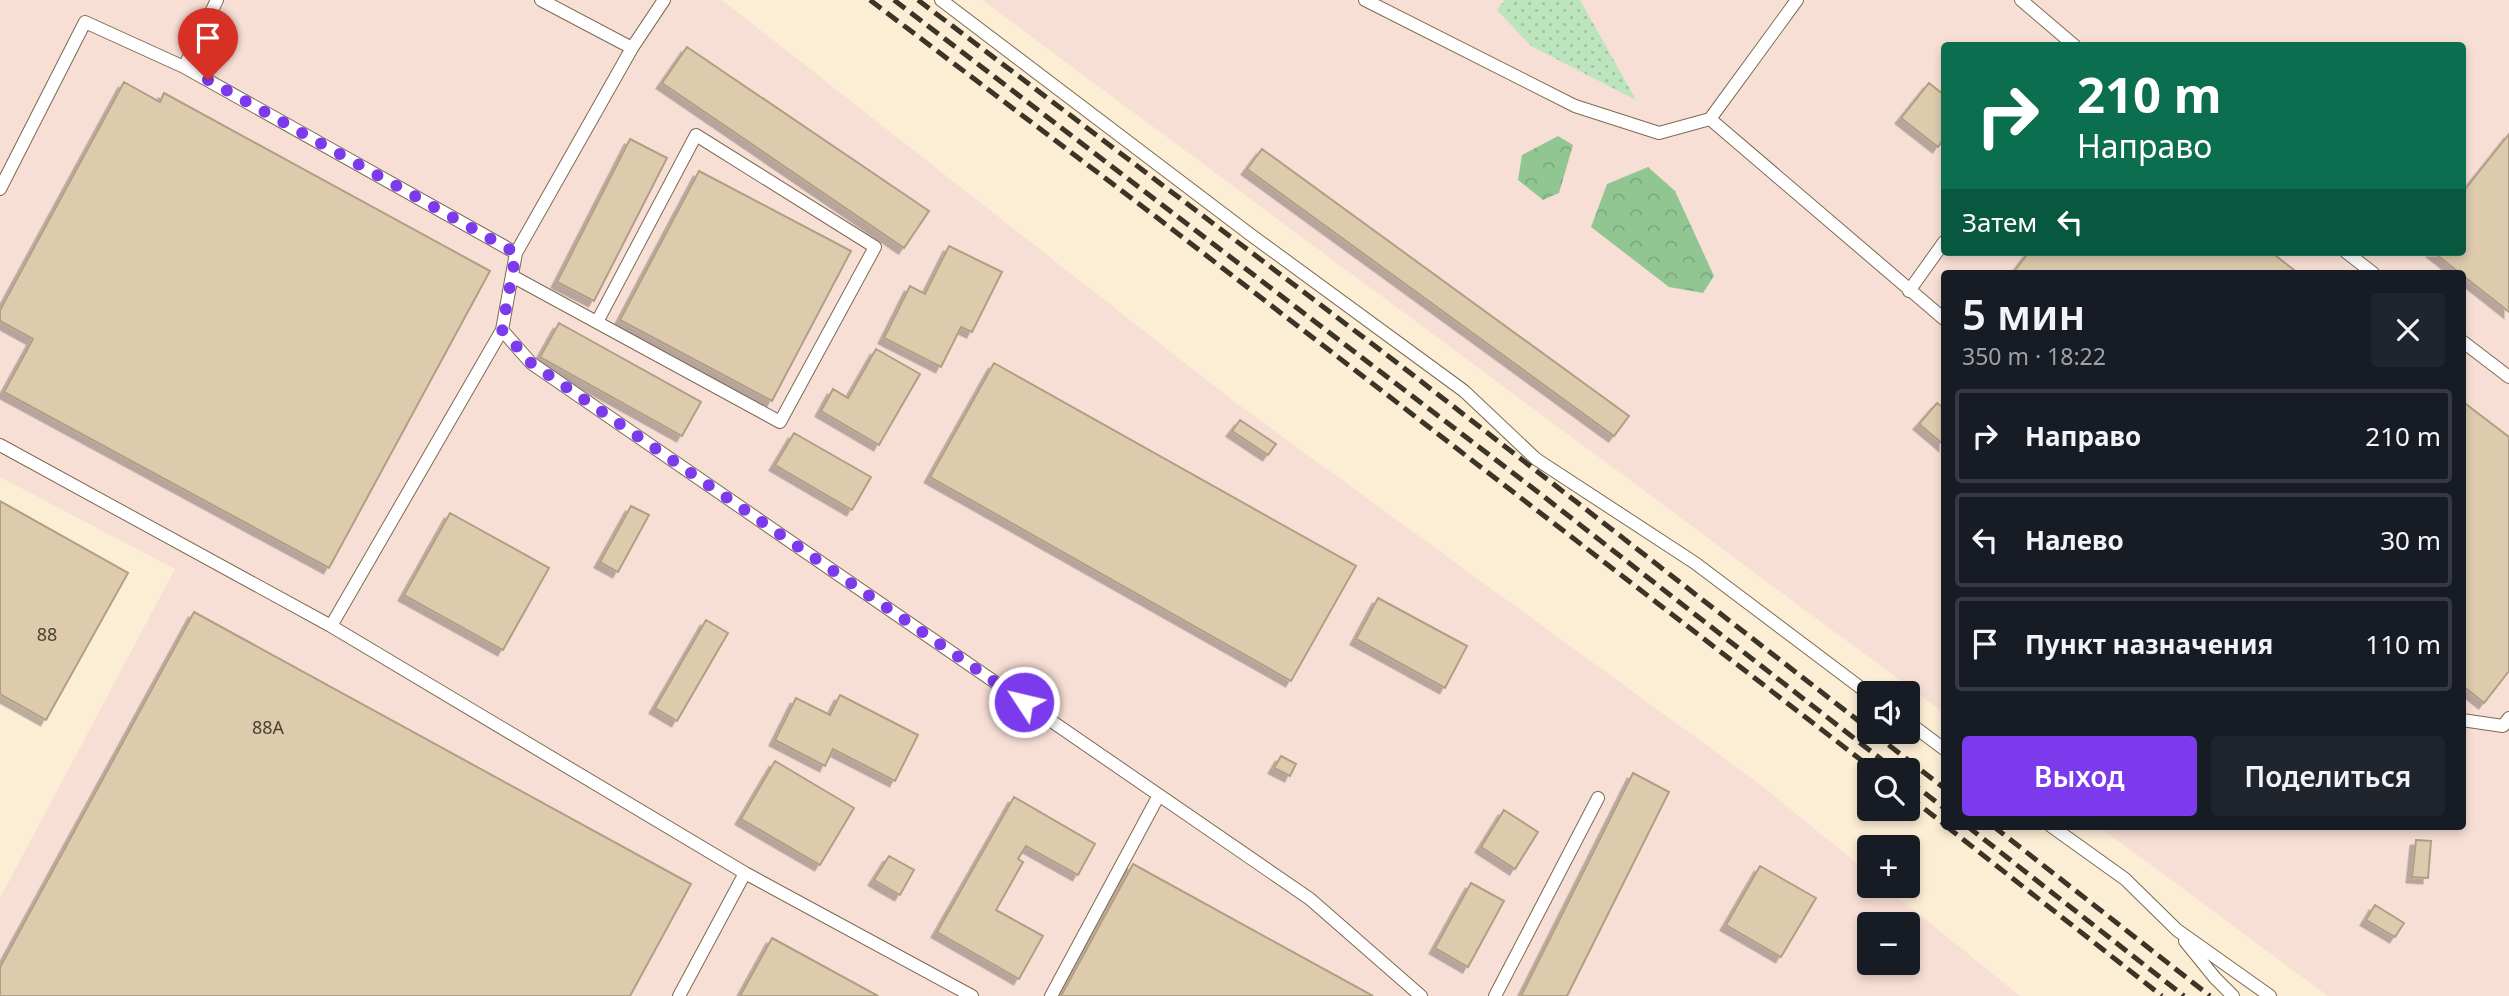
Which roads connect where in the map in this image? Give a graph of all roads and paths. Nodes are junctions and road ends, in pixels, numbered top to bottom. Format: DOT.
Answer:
graph roads {
  1 [pos="217,0"];
  2 [pos="541,0"];
  3 [pos="664,0"];
  4 [pos="941,0"];
  5 [pos="1365,0"];
  6 [pos="1797,0"];
  7 [pos="2021,0"];
  8 [pos="2070,42"];
  9 [pos="632,48"];
  10 [pos="184,67"];
  11 [pos="1710,119"];
  12 [pos="0,189"];
  13 [pos="1941,246"];
  14 [pos="516,253"];
  15 [pos="2351,256"];
  16 [pos="2369,270"];
  17 [pos="512,276"];
  18 [pos="1909,291"];
  19 [pos="1941,317"];
  20 [pos="597,323"];
  21 [pos="502,330"];
  22 [pos="2466,344"];
  23 [pos="2509,377"];
  24 [pos="0,445"];
  25 [pos="331,626"];
  26 [pos="1857,685"];
  27 [pos="2509,718"];
  28 [pos="2466,721"];
  29 [pos="1920,731"];
  30 [pos="1941,747"];
  31 [pos="1159,795"];
  32 [pos="1598,797"];
  33 [pos="2057,830"];
  34 [pos="745,873"];
  35 [pos="2177,930"];
  36 [pos="679,996"];
  37 [pos="972,996"];
  38 [pos="1051,996"];
  39 [pos="1421,996"];
  40 [pos="1495,996"];
  41 [pos="2233,996"];
  42 [pos="2270,996"];
  1 -- 10 [label="lane"];
  2 -- 9 [label="lane"];
  3 -- 9 [label="lane"];
  4 -- 26 [label="lane"];
  5 -- 11 [label="lane"];
  6 -- 11 [label="lane"];
  7 -- 8 [label="lane"];
  9 -- 14 [label="lane"];
  10 -- 12 [label="lane"];
  10 -- 14 [label="lane"];
  11 -- 18 [label="lane"];
  13 -- 18 [label="lane"];
  14 -- 17 [label="lane"];
  15 -- 16 [label="lane"];
  17 -- 20 [label="lane"];
  17 -- 21 [label="lane"];
  18 -- 19 [label="lane"];
  20 -- 20 [label="lane"];
  21 -- 25 [label="lane"];
  21 -- 31 [label="lane"];
  22 -- 23 [label="lane"];
  24 -- 25 [label="lane"];
  25 -- 34 [label="lane"];
  27 -- 28 [label="lane"];
  29 -- 30 [label="lane"];
  31 -- 38 [label="lane"];
  31 -- 39 [label="lane"];
  32 -- 40 [label="lane"];
  33 -- 35 [label="lane"];
  34 -- 36 [label="lane"];
  34 -- 37 [label="lane"];
  35 -- 41 [label="lane"];
  35 -- 42 [label="lane"];
}
